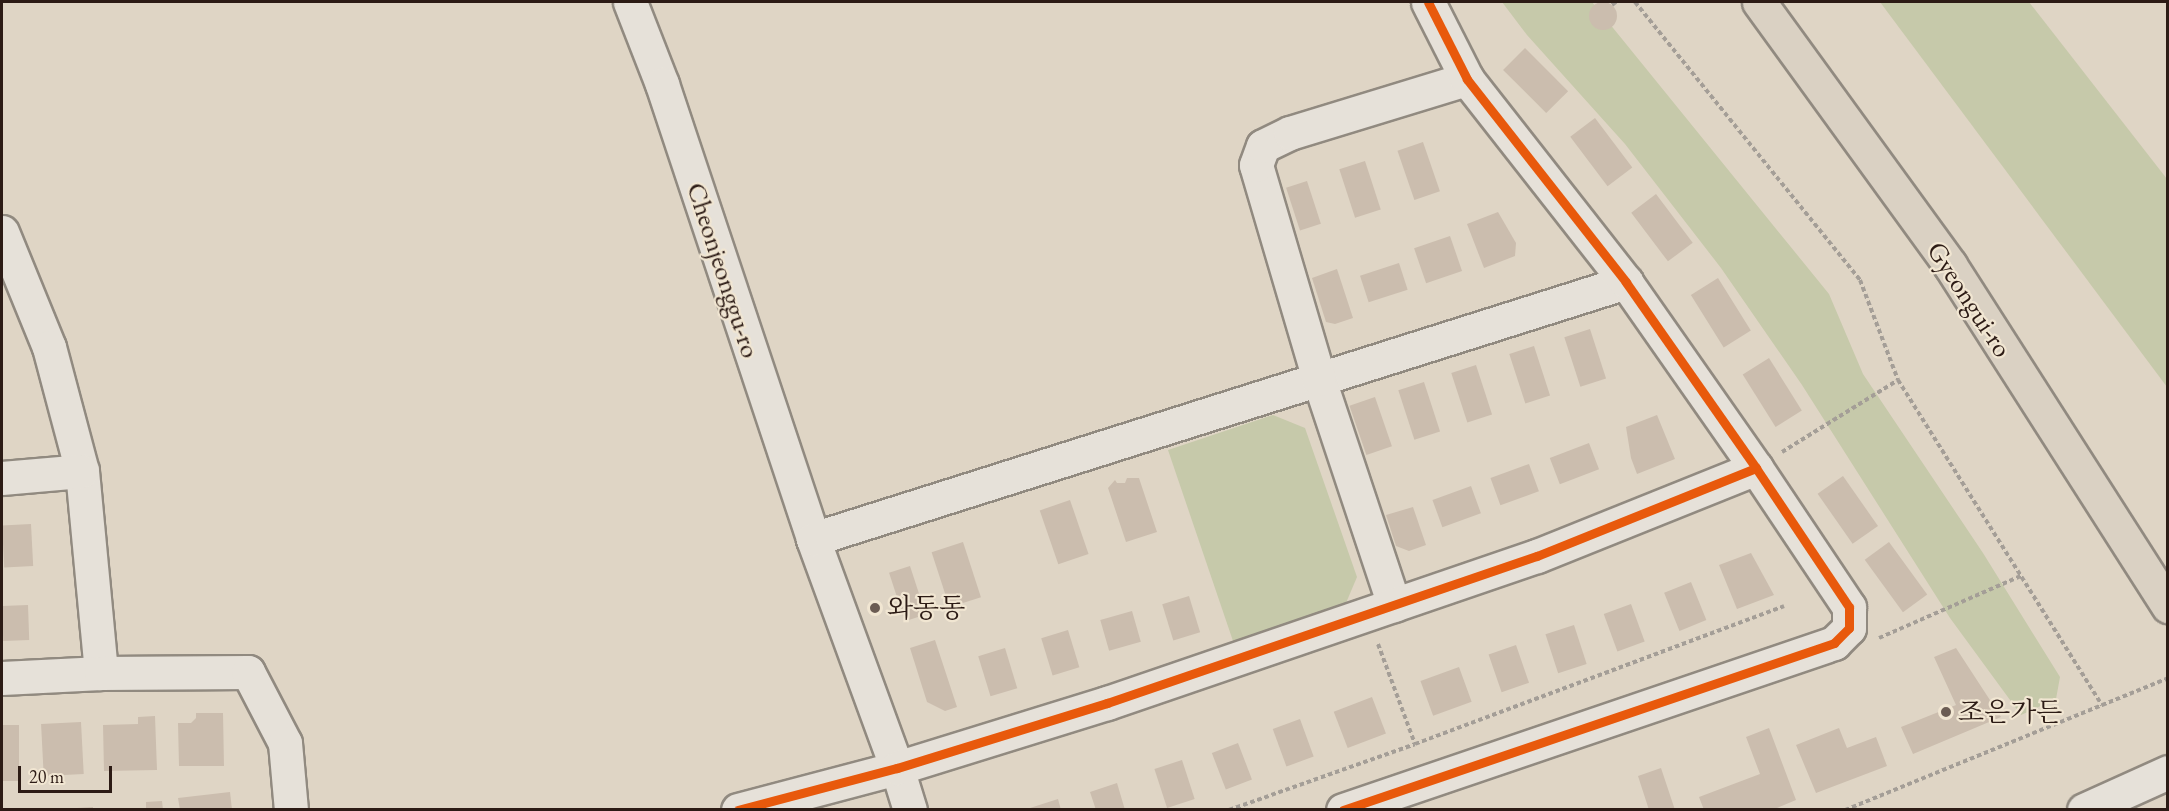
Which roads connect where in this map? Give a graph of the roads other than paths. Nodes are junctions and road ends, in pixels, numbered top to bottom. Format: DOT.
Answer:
graph roads {
  1 [pos="630,2"];
  2 [pos="1428,2"];
  3 [pos="1759,2"];
  4 [pos="1467,79"];
  5 [pos="2,232"];
  6 [pos="1626,282"];
  7 [pos="13,288"];
  8 [pos="1319,379"];
  9 [pos="1756,468"];
  10 [pos="82,471"];
  11 [pos="2,478"];
  12 [pos="813,539"];
  13 [pos="2168,606"];
  14 [pos="1381,610"];
  15 [pos="101,673"];
  16 [pos="2,678"];
  17 [pos="897,768"];
  18 [pos="2168,772"];
  19 [pos="291,810"];
  20 [pos="738,810"];
  21 [pos="910,810"];
  22 [pos="1342,810"];
  23 [pos="2084,810"];
  1 -- 12 [label="street, Cheonjeonggu-ro"];
  2 -- 4 [label="street"];
  3 -- 13 [label="main road, Gyeongui-ro"];
  4 -- 6 [label="street"];
  4 -- 8 [label="street"];
  5 -- 7 [label="street"];
  6 -- 8 [label="street"];
  6 -- 9 [label="street"];
  7 -- 10 [label="street"];
  8 -- 12 [label="street"];
  8 -- 14 [label="street"];
  9 -- 14 [label="street"];
  9 -- 22 [label="street"];
  10 -- 11 [label="street"];
  10 -- 15 [label="street"];
  12 -- 17 [label="street, Cheonjeonggu-ro"];
  14 -- 17 [label="street"];
  15 -- 16 [label="street"];
  15 -- 19 [label="street"];
  17 -- 20 [label="street"];
  17 -- 21 [label="street, Cheonjeonggu-ro"];
  18 -- 23 [label="street"];
}
